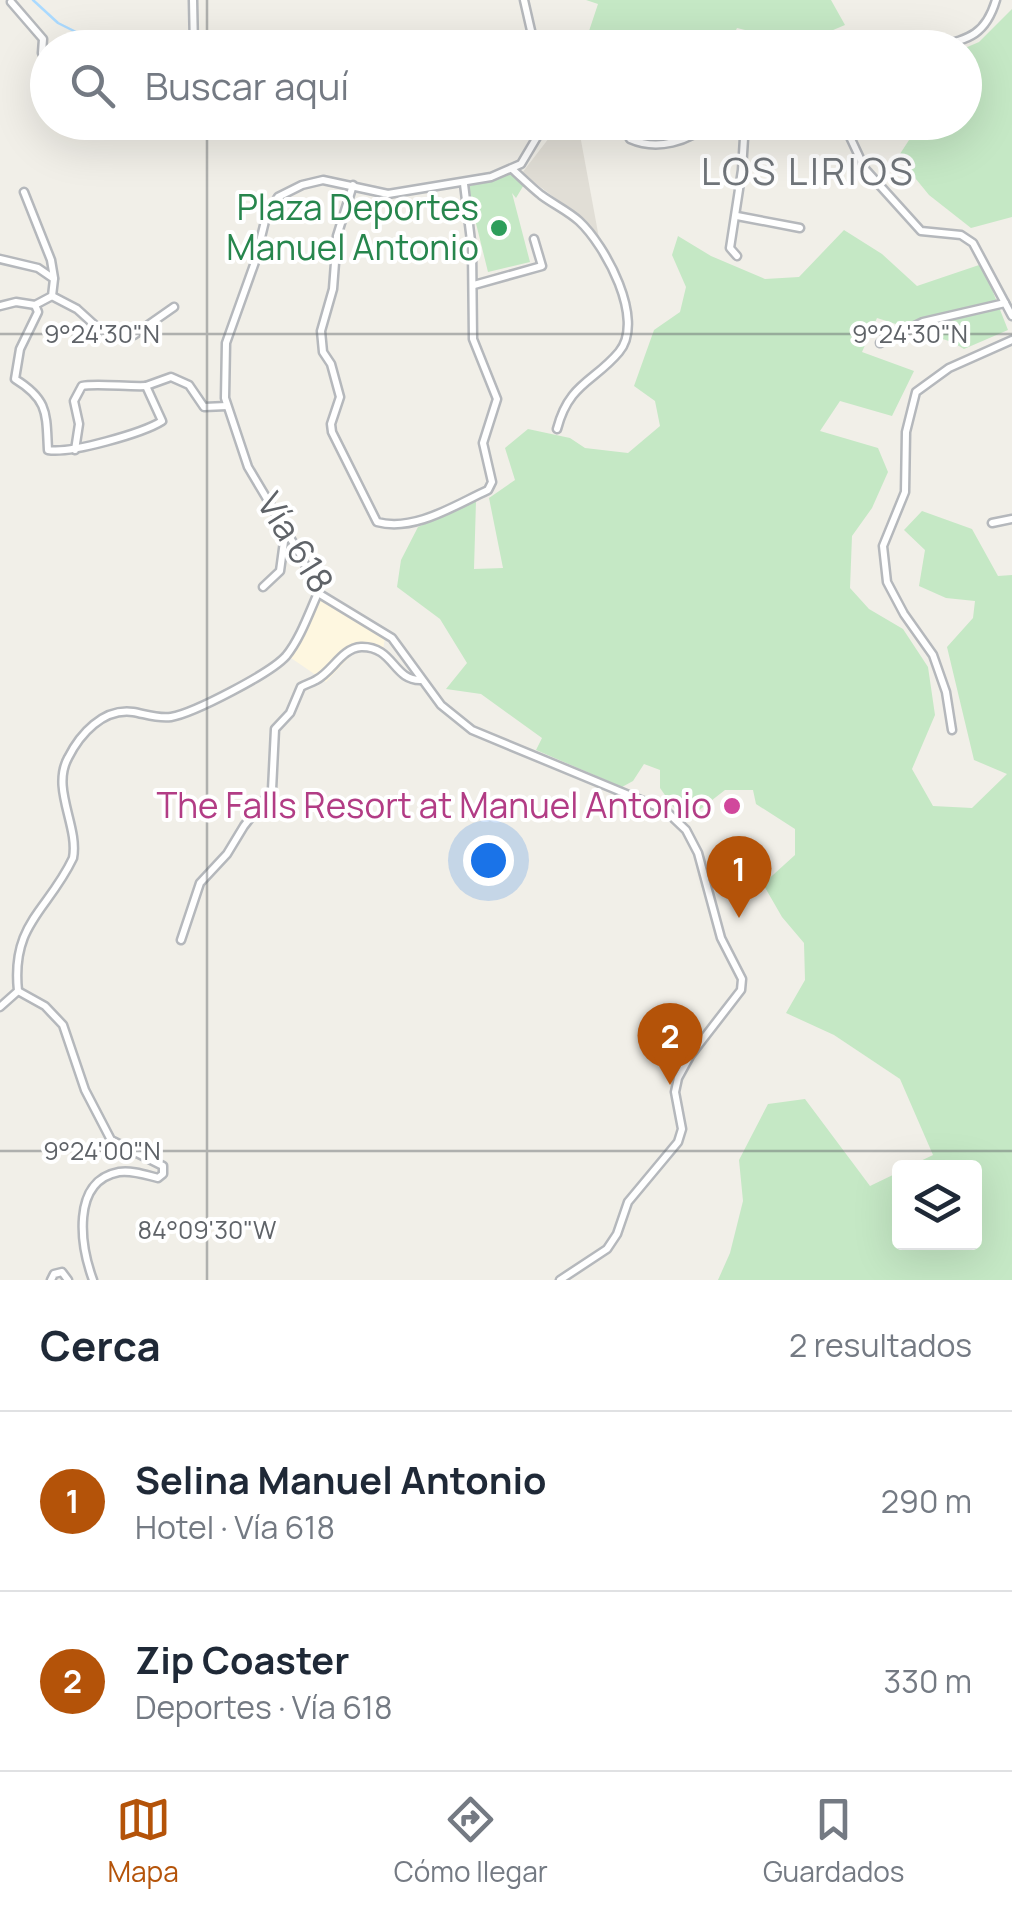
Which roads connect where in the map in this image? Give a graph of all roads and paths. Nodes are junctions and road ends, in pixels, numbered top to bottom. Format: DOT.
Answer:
graph roads {
  1 [pos="192,0"];
  2 [pos="524,0"];
  3 [pos="996,0"];
  4 [pos="11,2"];
  5 [pos="35,30"];
  6 [pos="193,30"];
  7 [pos="531,30"];
  8 [pos="979,30"];
  9 [pos="537,140"];
  10 [pos="633,140"];
  11 [pos="678,140"];
  12 [pos="745,140"];
  13 [pos="851,140"];
  14 [pos="512,169"];
  15 [pos="464,184"];
  16 [pos="353,185"];
  17 [pos="24,192"];
  18 [pos="737,216"];
  19 [pos="800,228"];
  20 [pos="534,239"];
  21 [pos="737,256"];
  22 [pos="0,259"];
  23 [pos="54,279"];
  24 [pos="474,285"];
  25 [pos="52,296"];
  26 [pos="1005,302"];
  27 [pos="36,305"];
  28 [pos="0,306"];
  29 [pos="174,307"];
  30 [pos="1012,316"];
  31 [pos="1012,340"];
  32 [pos="880,343"];
  33 [pos="146,386"];
  34 [pos="227,406"];
  35 [pos="557,429"];
  36 [pos="75,450"];
  37 [pos="1012,518"];
  38 [pos="992,523"];
  39 [pos="285,532"];
  40 [pos="263,586"];
  41 [pos="318,594"];
  42 [pos="421,680"];
  43 [pos="952,730"];
  44 [pos="180,940"];
  45 [pos="18,991"];
  46 [pos="1,1007"];
  47 [pos="51,1280"];
  48 [pos="68,1280"];
  49 [pos="93,1280"];
  50 [pos="560,1280"];
  1 -- 6 [label="street"];
  2 -- 7 [label="street"];
  3 -- 8 [label="street"];
  4 -- 5 [label="street"];
  9 -- 14 [label="street"];
  10 -- 11 [label="street"];
  12 -- 18 [label="street"];
  13 -- 26 [label="street"];
  14 -- 15 [label="street, Vía 618"];
  14 -- 35 [label="street"];
  15 -- 16 [label="street, Vía 618"];
  15 -- 24 [label="street"];
  16 -- 24 [label="street"];
  16 -- 34 [label="street, Vía 618"];
  17 -- 23 [label="street"];
  18 -- 19 [label="street"];
  18 -- 21 [label="street"];
  20 -- 24 [label="street"];
  22 -- 23 [label="street"];
  23 -- 25 [label="street"];
  25 -- 27 [label="street"];
  25 -- 29 [label="street"];
  26 -- 30 [label="street"];
  26 -- 32 [label="street"];
  27 -- 28 [label="street"];
  27 -- 36 [label="street"];
  31 -- 43 [label="street"];
  33 -- 34 [label="street"];
  33 -- 36 [label="street"];
  33 -- 36 [label="street"];
  34 -- 39 [label="street, Vía 618"];
  37 -- 38 [label="street"];
  39 -- 40 [label="street"];
  39 -- 41 [label="street, Vía 618"];
  41 -- 42 [label="street, Vía 618"];
  41 -- 45 [label="street"];
  42 -- 44 [label="street"];
  42 -- 50 [label="street, Vía 618"];
  45 -- 46 [label="street"];
  45 -- 49 [label="street"];
  47 -- 48 [label="street"];
}
